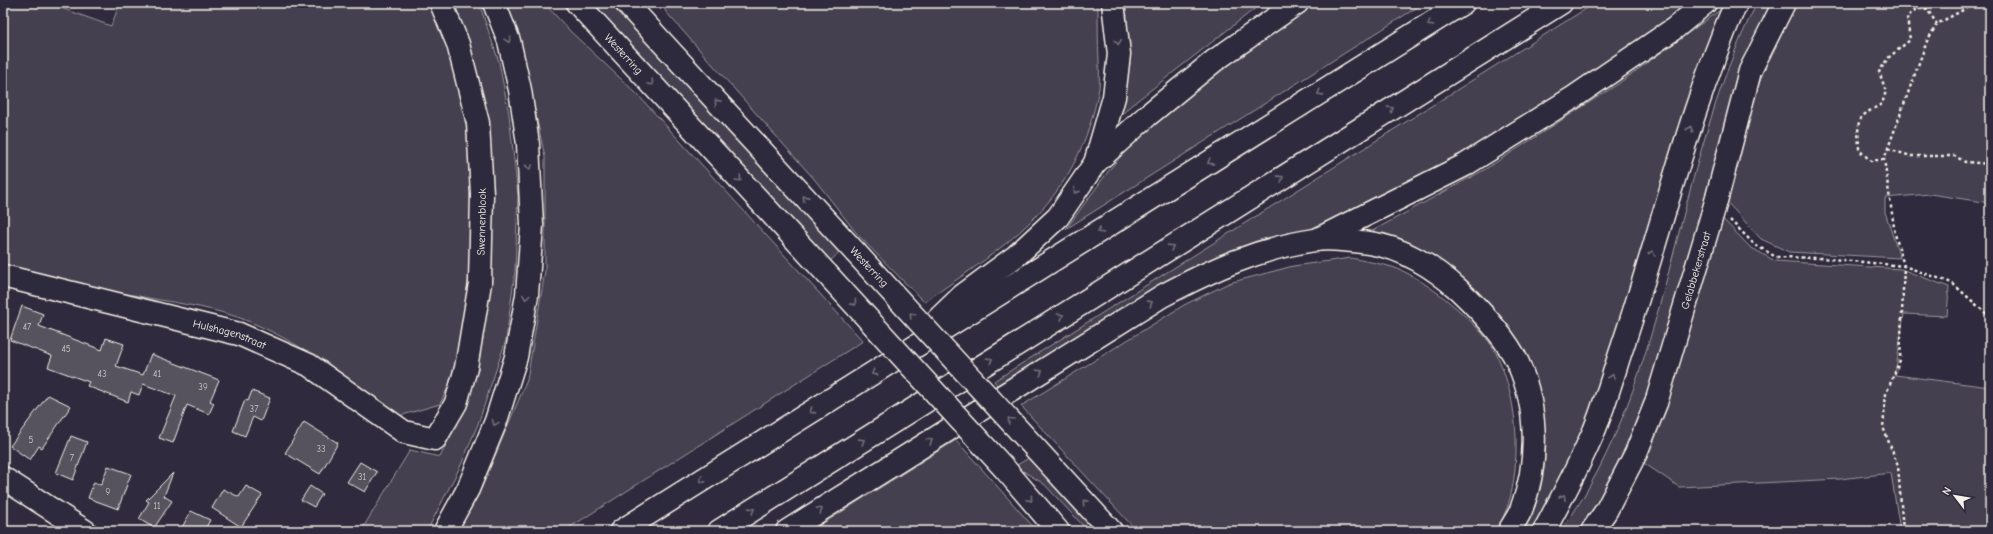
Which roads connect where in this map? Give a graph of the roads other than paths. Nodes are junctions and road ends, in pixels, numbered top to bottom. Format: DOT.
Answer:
graph roads {
  1 [pos="441,3"];
  2 [pos="494,3"];
  3 [pos="577,3"];
  4 [pos="626,3"];
  5 [pos="643,3"];
  6 [pos="1113,3"];
  7 [pos="1297,3"];
  8 [pos="1463,3"];
  9 [pos="1561,3"];
  10 [pos="1705,3"];
  11 [pos="1736,3"];
  12 [pos="1784,3"];
  13 [pos="653,31"];
  14 [pos="1095,163"];
  15 [pos="1316,240"];
  16 [pos="3,276"];
  17 [pos="902,355"];
  18 [pos="435,439"];
  19 [pos="3,478"];
  20 [pos="84,531"];
  21 [pos="445,531"];
  22 [pos="621,531"];
  23 [pos="719,531"];
  24 [pos="786,531"];
  25 [pos="1058,531"];
  26 [pos="1111,531"];
  27 [pos="1509,531"];
  28 [pos="1544,531"];
  29 [pos="1592,531"];
  1 -- 18 [label="main road, Swennenblook"];
  2 -- 21 [label="main road, one-way"];
  3 -- 25 [label="main road, Westerring, one-way, bridge"];
  4 -- 13 [label="main road, Westerring"];
  5 -- 13 [label="main road"];
  6 -- 14 [label="main road, one-way"];
  7 -- 14 [label="main road"];
  8 -- 17 [label="main road, one-way"];
  23 -- 9 [label="main road, one-way"];
  10 -- 15 [label="main road"];
  28 -- 11 [label="main road, one-way"];
  12 -- 29 [label="main road, Gelabbekerstraat"];
  26 -- 13 [label="main road, Westerring, one-way, bridge"];
  14 -- 17 [label="main road, one-way"];
  24 -- 15 [label="main road, one-way"];
  15 -- 27 [label="main road"];
  16 -- 18 [label="main road, Hulshagenstraat"];
  17 -- 22 [label="main road, one-way"];
  19 -- 20 [label="main road"];
}
